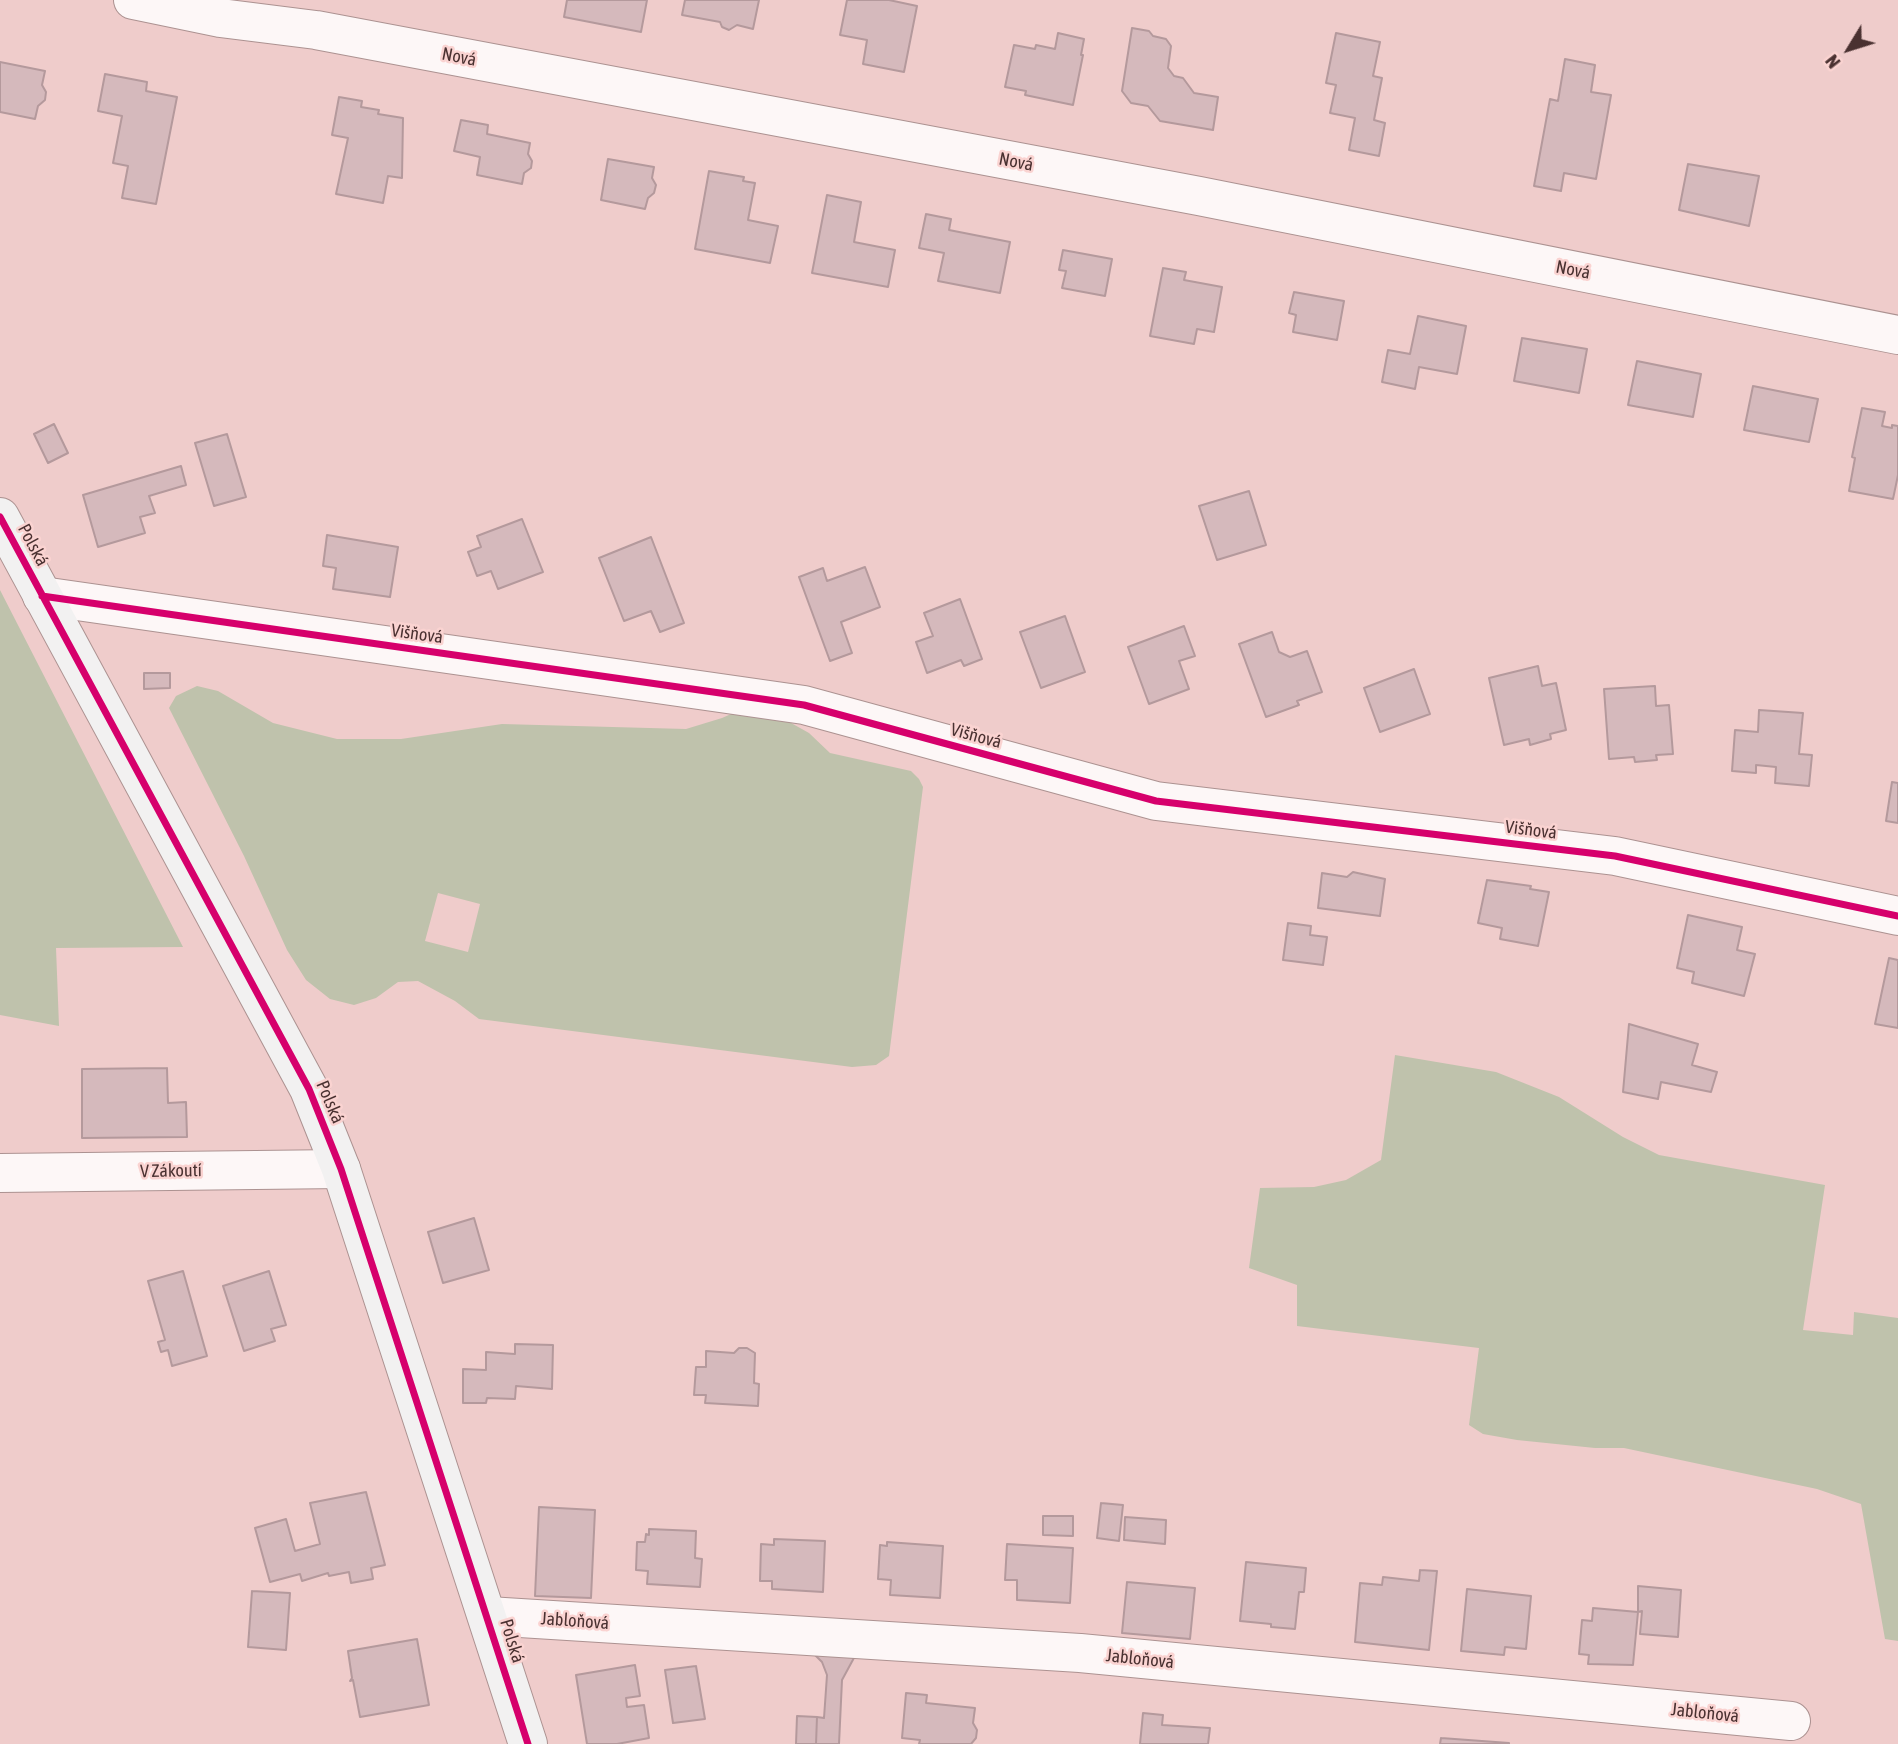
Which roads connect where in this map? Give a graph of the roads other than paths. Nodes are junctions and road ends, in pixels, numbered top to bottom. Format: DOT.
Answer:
graph roads {
  1 [pos="133,0"];
  2 [pos="1898,335"];
  3 [pos="0,517"];
  4 [pos="43,596"];
  5 [pos="1898,916"];
  6 [pos="341,1168"];
  7 [pos="0,1173"];
  8 [pos="488,1616"];
  9 [pos="1791,1721"];
  10 [pos="528,1744"];
  1 -- 2 [label="street, Nová"];
  3 -- 4 [label="street, Polská"];
  4 -- 5 [label="street, Višňová"];
  4 -- 6 [label="street, Polská"];
  6 -- 7 [label="street, V Zákoutí"];
  6 -- 8 [label="street, Polská"];
  8 -- 9 [label="street, Jabloňová"];
  8 -- 10 [label="street, Polská"];
}
